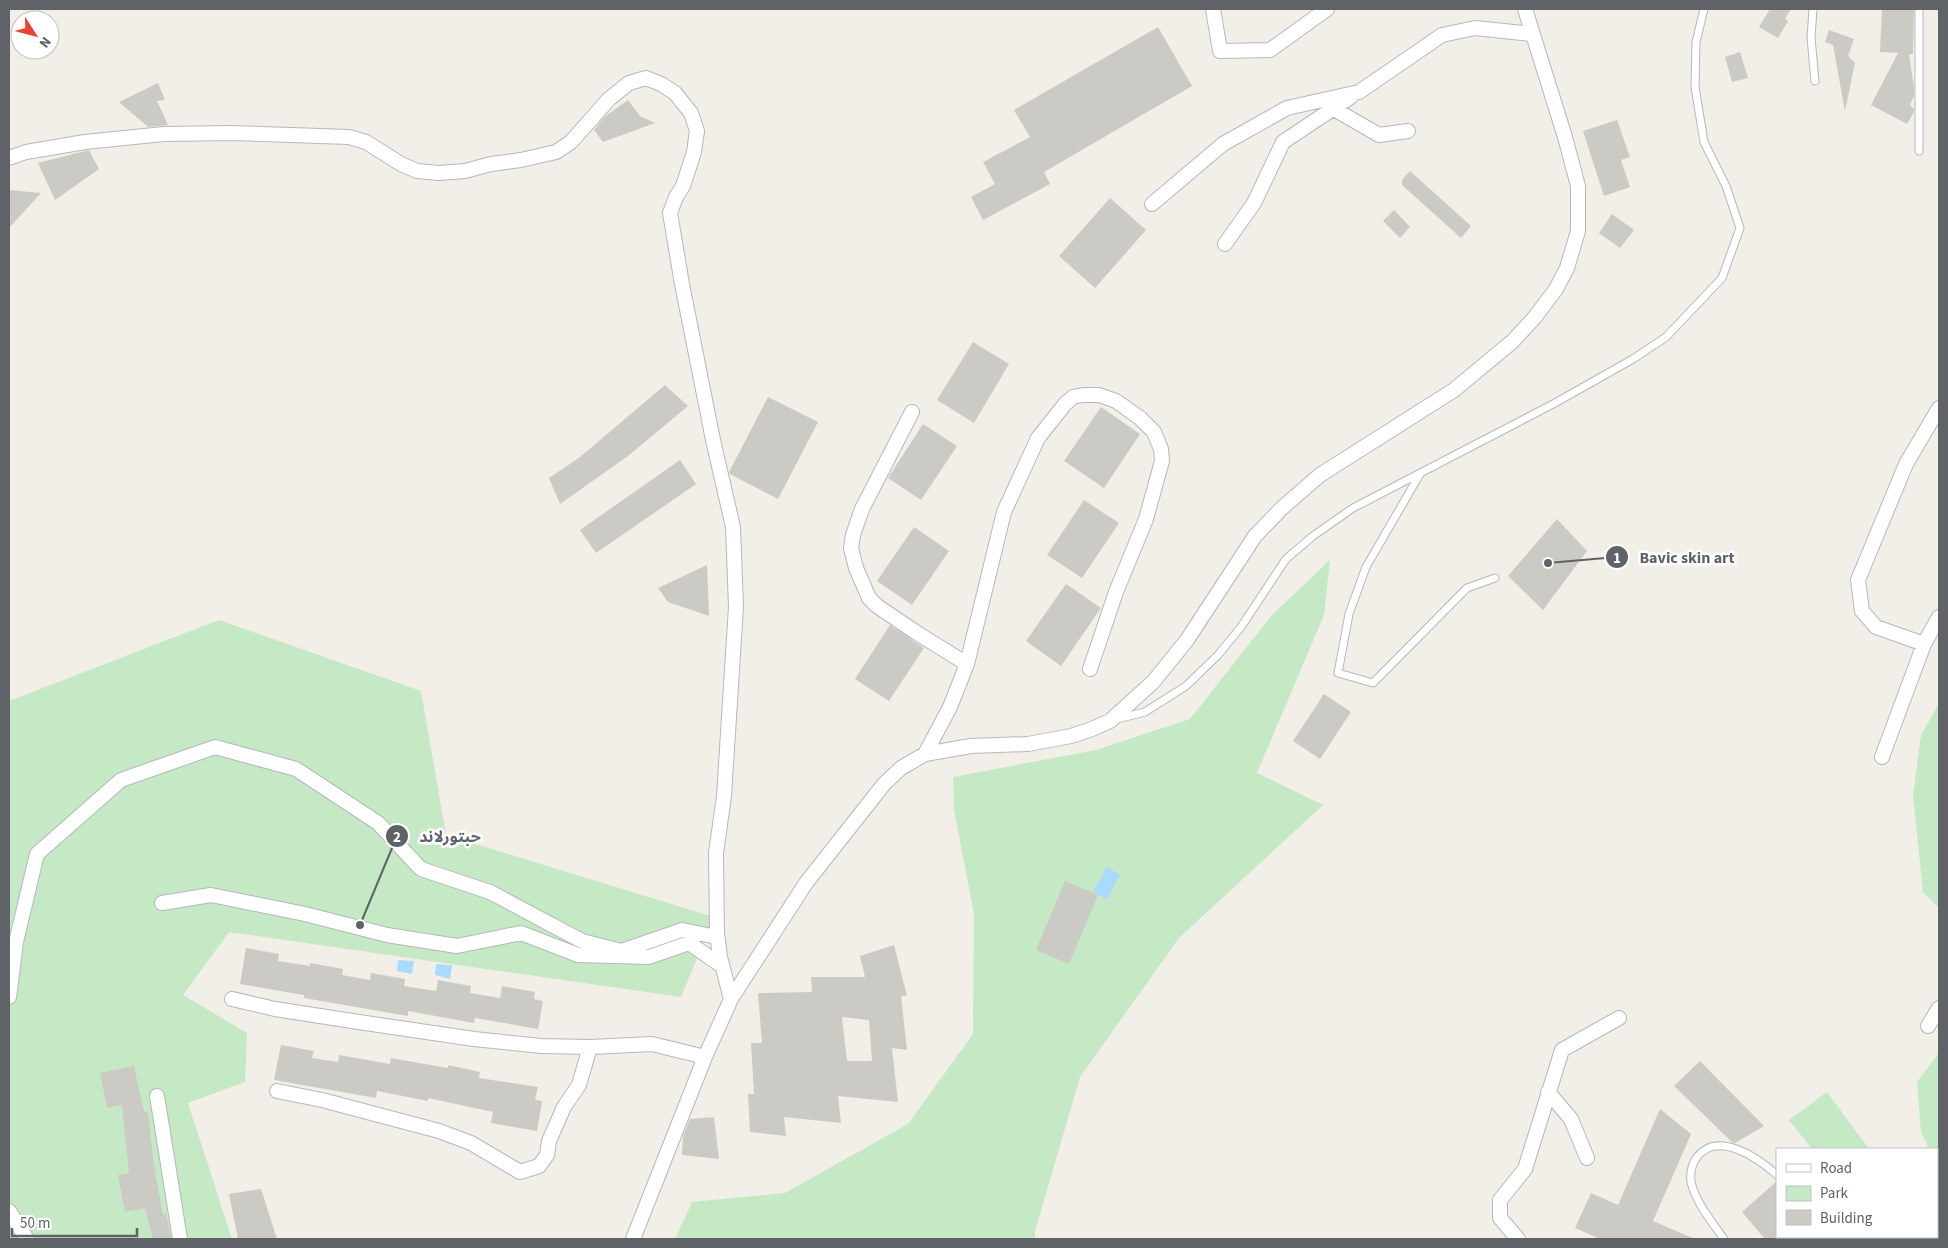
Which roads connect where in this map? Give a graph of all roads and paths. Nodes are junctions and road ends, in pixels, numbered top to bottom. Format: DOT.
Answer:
graph roads {
  1 [pos="1213,9"];
  2 [pos="1327,9"];
  3 [pos="1525,9"];
  4 [pos="1704,9"];
  5 [pos="1813,9"];
  6 [pos="1919,9"];
  7 [pos="1532,34"];
  8 [pos="1816,81"];
  9 [pos="1359,92"];
  10 [pos="1334,108"];
  11 [pos="1408,131"];
  12 [pos="1919,151"];
  13 [pos="9,158"];
  14 [pos="1152,204"];
  15 [pos="1225,244"];
  16 [pos="1939,408"];
  17 [pos="912,412"];
  18 [pos="1421,472"];
  19 [pos="1495,578"];
  20 [pos="1939,617"];
  21 [pos="1924,644"];
  22 [pos="967,664"];
  23 [pos="1090,669"];
  24 [pos="1110,721"];
  25 [pos="925,754"];
  26 [pos="1882,757"];
  27 [pos="162,903"];
  28 [pos="717,937"];
  29 [pos="722,966"];
  30 [pos="9,997"];
  31 [pos="232,999"];
  32 [pos="731,999"];
  33 [pos="1939,1008"];
  34 [pos="1619,1018"];
  35 [pos="1928,1026"];
  36 [pos="590,1047"];
  37 [pos="705,1056"];
  38 [pos="277,1091"];
  39 [pos="1548,1092"];
  40 [pos="157,1096"];
  41 [pos="1587,1158"];
  42 [pos="1776,1174"];
  43 [pos="9,1212"];
  44 [pos="27,1239"];
  45 [pos="180,1239"];
  46 [pos="633,1239"];
  47 [pos="1518,1239"];
  48 [pos="1724,1239"];
  1 -- 2 [label="street"];
  3 -- 7 [label="street"];
  4 -- 18 [label="lane"];
  5 -- 8 [label="lane"];
  6 -- 12 [label="lane"];
  7 -- 9 [label="street"];
  7 -- 24 [label="street"];
  9 -- 10 [label="street"];
  9 -- 14 [label="street"];
  10 -- 11 [label="street"];
  10 -- 15 [label="street"];
  13 -- 28 [label="street"];
  16 -- 21 [label="street"];
  17 -- 22 [label="street"];
  18 -- 19 [label="lane"];
  18 -- 24 [label="lane"];
  20 -- 21 [label="street"];
  21 -- 26 [label="street"];
  22 -- 23 [label="street"];
  22 -- 25 [label="street"];
  24 -- 25 [label="street"];
  25 -- 32 [label="street"];
  27 -- 29 [label="street"];
  28 -- 29 [label="street"];
  28 -- 30 [label="street"];
  29 -- 32 [label="street"];
  31 -- 36 [label="street"];
  32 -- 37 [label="street"];
  33 -- 35 [label="street"];
  34 -- 39 [label="street"];
  36 -- 37 [label="street"];
  36 -- 38 [label="street"];
  37 -- 46 [label="street"];
  39 -- 41 [label="street"];
  39 -- 47 [label="street"];
  40 -- 45 [label="street"];
  42 -- 48 [label="lane"];
  43 -- 44 [label="street"];
}
